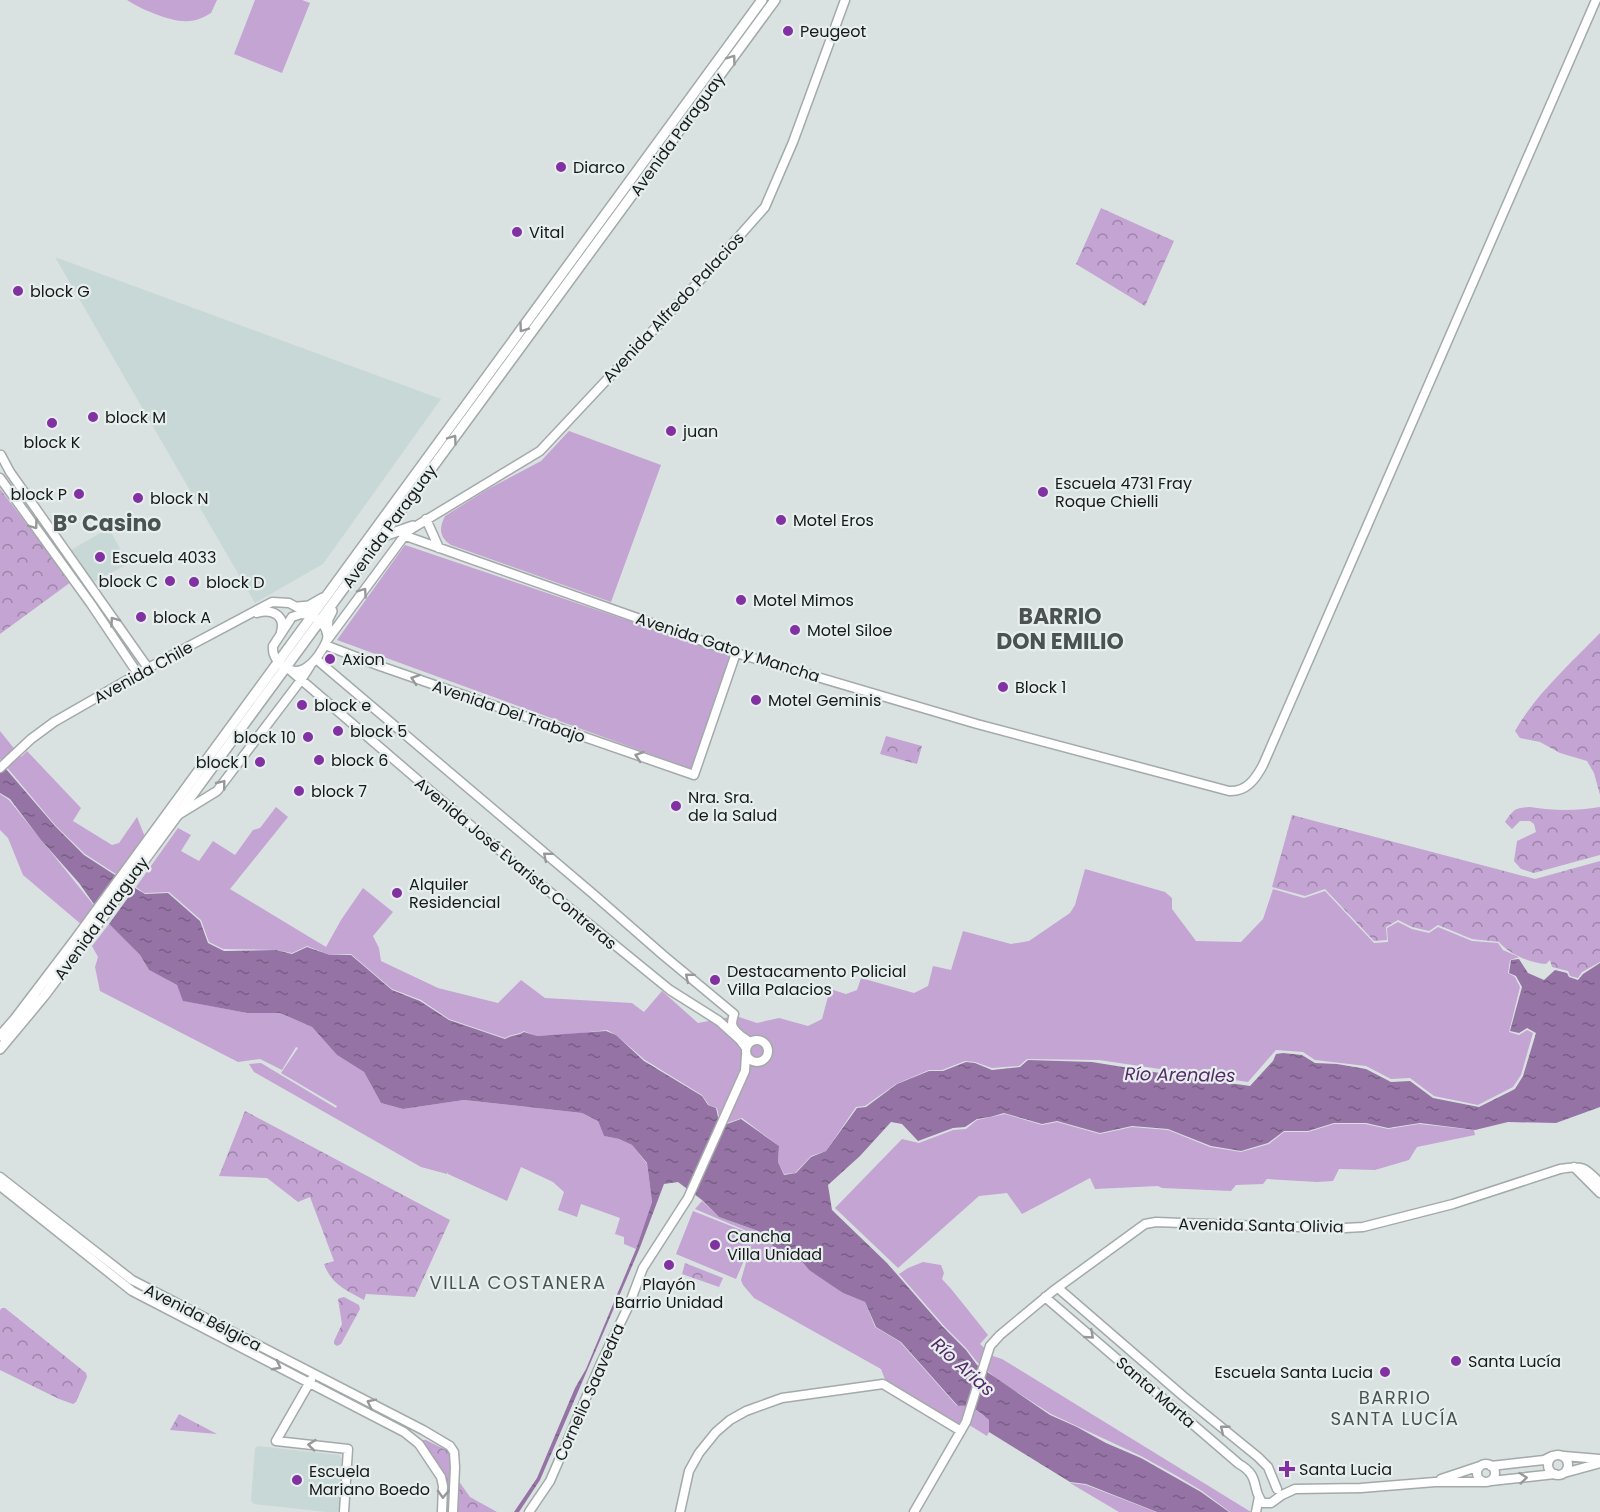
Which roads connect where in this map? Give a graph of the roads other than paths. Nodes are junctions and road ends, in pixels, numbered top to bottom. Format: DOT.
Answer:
graph roads {
  1 [pos="762,0"];
  2 [pos="775,0"];
  3 [pos="845,0"];
  4 [pos="1596,0"];
  5 [pos="0,447"];
  6 [pos="0,456"];
  7 [pos="0,478"];
  8 [pos="426,519"];
  9 [pos="413,526"];
  10 [pos="399,534"];
  11 [pos="381,537"];
  12 [pos="61,545"];
  13 [pos="50,548"];
  14 [pos="439,548"];
  15 [pos="79,570"];
  16 [pos="70,576"];
  17 [pos="334,593"];
  18 [pos="298,607"];
  19 [pos="245,617"];
  20 [pos="314,617"];
  21 [pos="281,632"];
  22 [pos="327,639"];
  23 [pos="736,653"];
  24 [pos="313,662"];
  25 [pos="285,667"];
  26 [pos="148,668"];
  27 [pos="138,674"];
  28 [pos="301,680"];
  29 [pos="0,768"];
  30 [pos="175,817"];
  31 [pos="153,841"];
  32 [pos="79,942"];
  33 [pos="0,1036"];
  34 [pos="748,1048"];
  35 [pos="0,1049"];
  36 [pos="759,1062"];
  37 [pos="745,1071"];
  38 [pos="1574,1166"];
  39 [pos="0,1177"];
  40 [pos="1600,1183"];
  41 [pos="0,1186"];
  42 [pos="1600,1193"];
  43 [pos="1058,1288"];
  44 [pos="1045,1297"];
  45 [pos="314,1374"];
  46 [pos="309,1383"];
  47 [pos="961,1431"];
  48 [pos="1557,1454"];
  49 [pos="1258,1457"];
  50 [pos="1600,1461"];
  51 [pos="1480,1466"];
  52 [pos="1491,1466"];
  53 [pos="1268,1467"];
  54 [pos="1246,1468"];
  55 [pos="1559,1474"];
  56 [pos="1487,1481"];
  57 [pos="1435,1482"];
  58 [pos="1303,1489"];
  59 [pos="1267,1490"];
  60 [pos="344,1512"];
  61 [pos="442,1512"];
  62 [pos="453,1512"];
  63 [pos="529,1512"];
  64 [pos="680,1512"];
  65 [pos="914,1512"];
  66 [pos="1257,1512"];
  1 -- 17 [label="main road, Avenida Paraguay, one-way"];
  11 -- 2 [label="main road, Avenida Paraguay, one-way"];
  3 -- 8 [label="street, Avenida Alfredo Palacios"];
  4 -- 23 [label="street, Avenida Gato y Mancha"];
  5 -- 6 [label="street"];
  6 -- 12 [label="street"];
  7 -- 13 [label="street, one-way"];
  8 -- 9 [label="street, Avenida Alfredo Palacios"];
  8 -- 14 [label="street"];
  9 -- 10 [label="main road"];
  10 -- 11 [label="main road"];
  10 -- 14 [label="street, Avenida Gato y Mancha"];
  22 -- 10 [label="street, one-way"];
  11 -- 17 [label="main road, Avenida Paraguay"];
  12 -- 13 [label="street"];
  12 -- 15 [label="street"];
  13 -- 16 [label="street"];
  14 -- 23 [label="street, Avenida Gato y Mancha"];
  15 -- 16 [label="street"];
  26 -- 15 [label="street, one-way"];
  16 -- 27 [label="street"];
  17 -- 18 [label="main road"];
  17 -- 20 [label="main road, Avenida Paraguay"];
  17 -- 22 [label="main road"];
  18 -- 19 [label="street, Avenida Chile"];
  18 -- 20 [label="street"];
  19 -- 21 [label="street"];
  19 -- 26 [label="street, Avenida Chile"];
  20 -- 21 [label="street"];
  20 -- 22 [label="street"];
  20 -- 25 [label="main road, Avenida Paraguay"];
  21 -- 25 [label="street"];
  23 -- 22 [label="street, Avenida Del Trabajo, one-way"];
  22 -- 24 [label="street"];
  24 -- 25 [label="street"];
  24 -- 28 [label="street"];
  34 -- 24 [label="street, Avenida José Evaristo Contreras, one-way"];
  25 -- 28 [label="street, Avenida José Evaristo Contreras"];
  25 -- 30 [label="main road, Avenida Paraguay"];
  25 -- 31 [label="main road, Avenida Paraguay"];
  26 -- 27 [label="street, Avenida Chile"];
  27 -- 29 [label="street, Avenida Chile"];
  30 -- 28 [label="street, one-way"];
  28 -- 34 [label="street, Avenida José Evaristo Contreras"];
  30 -- 31 [label="main road, Avenida Paraguay"];
  31 -- 32 [label="main road, Avenida Paraguay"];
  32 -- 33 [label="main road, Avenida Paraguay"];
  32 -- 35 [label="main road, Avenida Paraguay"];
  34 -- 36 [label="street"];
  34 -- 36 [label="street"];
  34 -- 37 [label="street"];
  36 -- 37 [label="street"];
  37 -- 63 [label="street, Cornelio Saavedra"];
  38 -- 40 [label="street"];
  38 -- 42 [label="street"];
  38 -- 43 [label="street, Avenida Santa Olivia"];
  39 -- 45 [label="street, Avenida Bélgica"];
  41 -- 46 [label="street, Avenida Bélgica, one-way"];
  43 -- 44 [label="street, Avenida Santa Olivia"];
  49 -- 43 [label="street, Santa Marta, one-way"];
  44 -- 47 [label="street, Avenida Santa Olivia"];
  44 -- 54 [label="street, Santa Marta, one-way"];
  45 -- 46 [label="street"];
  62 -- 45 [label="street, Avenida Bélgica, one-way"];
  60 -- 46 [label="street, one-way"];
  46 -- 61 [label="street, Avenida Bélgica, one-way"];
  47 -- 64 [label="street"];
  47 -- 65 [label="street"];
  48 -- 50 [label="street"];
  48 -- 52 [label="street"];
  48 -- 55 [label="street"];
  48 -- 55 [label="street"];
  49 -- 53 [label="street, Santa Marta"];
  49 -- 54 [label="street"];
  50 -- 55 [label="street"];
  51 -- 52 [label="street"];
  51 -- 56 [label="street"];
  51 -- 57 [label="street"];
  52 -- 56 [label="street"];
  53 -- 59 [label="street"];
  53 -- 59 [label="street"];
  54 -- 59 [label="street, Santa Marta"];
  56 -- 55 [label="street, one-way"];
  56 -- 57 [label="street"];
  57 -- 58 [label="street"];
  58 -- 59 [label="street"];
  58 -- 59 [label="street"];
  59 -- 66 [label="street"];
  59 -- 66 [label="street"];
}
